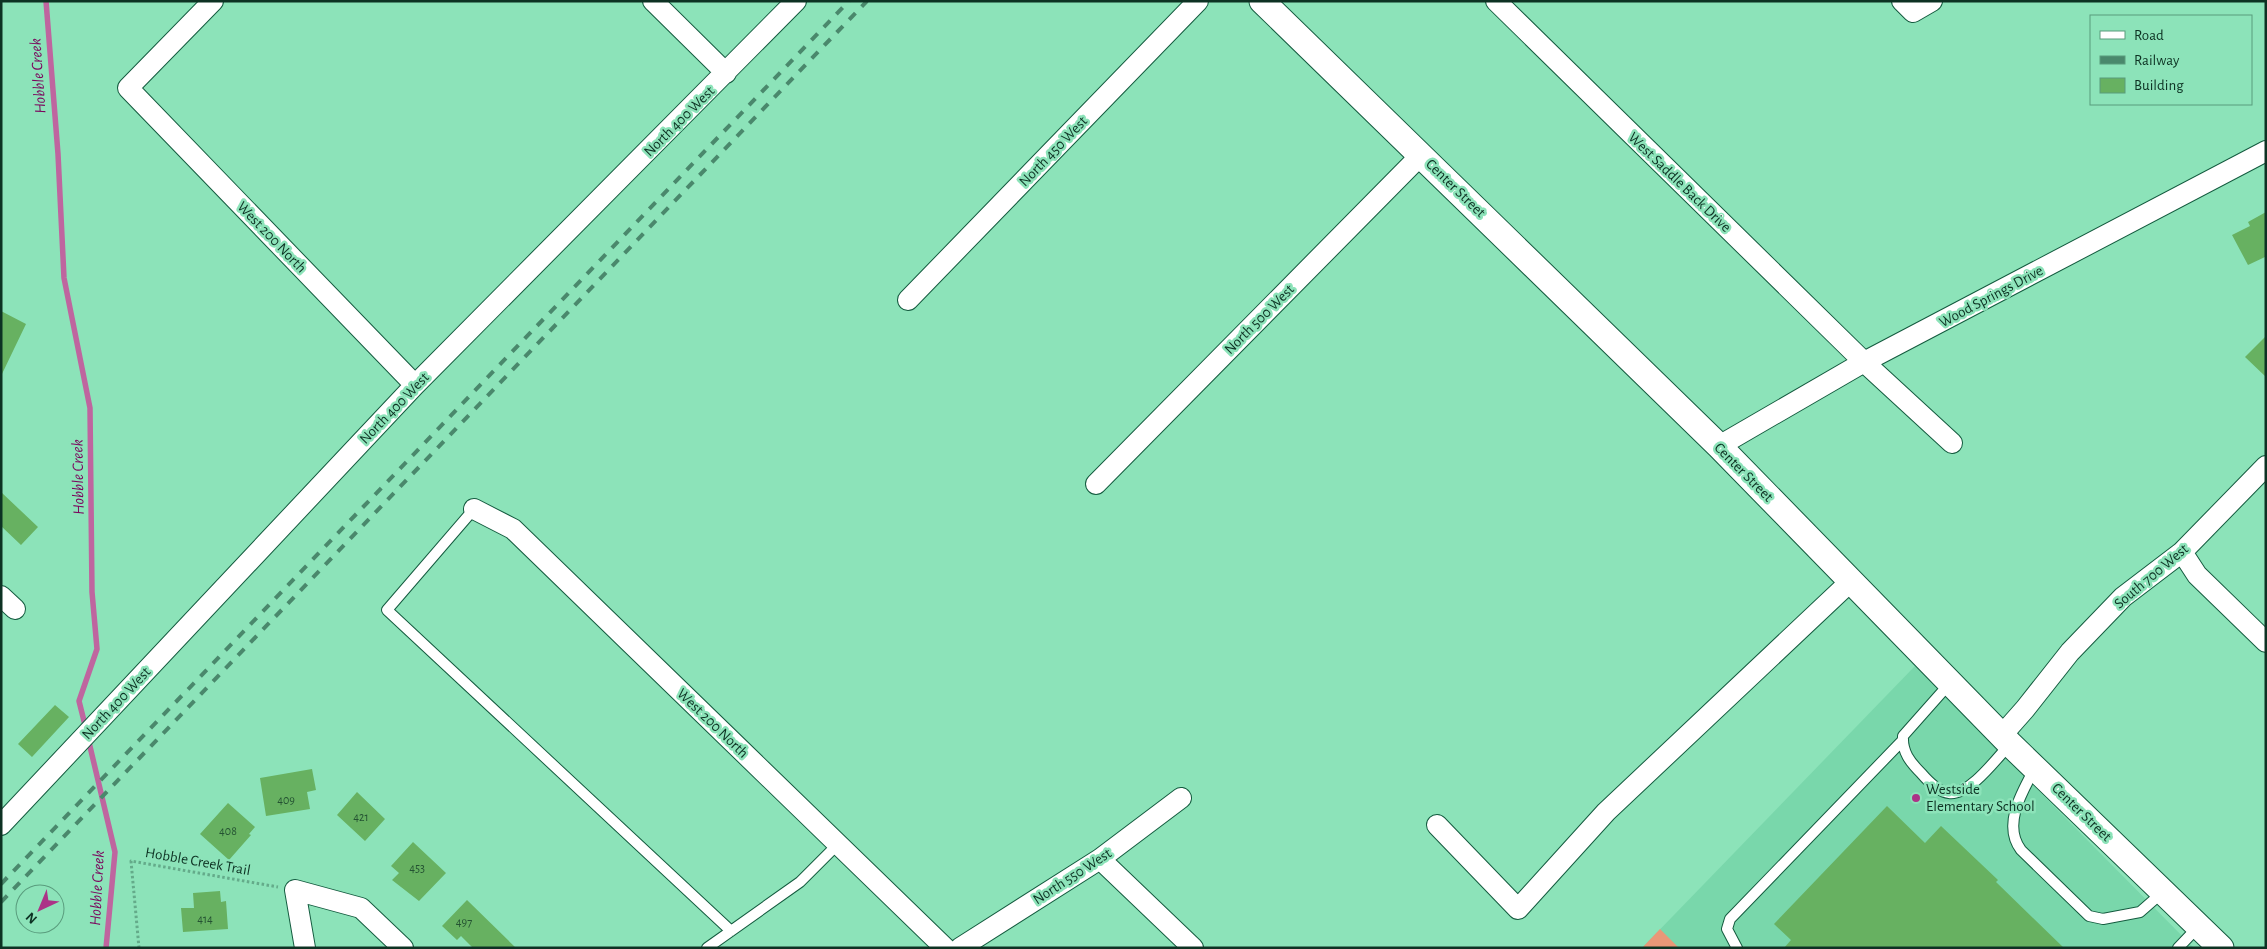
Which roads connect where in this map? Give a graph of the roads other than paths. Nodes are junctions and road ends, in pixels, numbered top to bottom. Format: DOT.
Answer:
graph roads {
  1 [pos="213,1"];
  2 [pos="654,1"];
  3 [pos="796,1"];
  4 [pos="1198,1"];
  5 [pos="1262,1"];
  6 [pos="1496,1"];
  7 [pos="1932,1"];
  8 [pos="1907,6"];
  9 [pos="726,73"];
  10 [pos="2266,151"];
  11 [pos="1421,154"];
  12 [pos="908,300"];
  13 [pos="1864,362"];
  14 [pos="415,385"];
  15 [pos="1952,443"];
  16 [pos="1719,446"];
  17 [pos="2266,466"];
  18 [pos="1096,484"];
  19 [pos="474,509"];
  20 [pos="2182,552"];
  21 [pos="1852,581"];
  22 [pos="2266,642"];
  23 [pos="1951,683"];
  24 [pos="2006,739"];
  25 [pos="1903,740"];
  26 [pos="2036,767"];
  27 [pos="1181,798"];
  28 [pos="1,825"];
  29 [pos="1437,825"];
  30 [pos="838,844"];
  31 [pos="1100,860"];
  32 [pos="2164,891"];
  33 [pos="2199,926"];
  34 [pos="731,931"];
  35 [pos="305,948"];
  36 [pos="402,948"];
  37 [pos="708,948"];
  38 [pos="944,948"];
  39 [pos="960,948"];
  40 [pos="1193,948"];
  41 [pos="1737,948"];
  42 [pos="2178,948"];
  43 [pos="2221,948"];
  1 -- 14 [label="street, West 200 North"];
  2 -- 9 [label="street"];
  3 -- 9 [label="street, North 400 West"];
  4 -- 12 [label="street, North 450 West"];
  5 -- 11 [label="street, Center Street"];
  6 -- 13 [label="street, West Saddle Back Drive"];
  7 -- 8 [label="street"];
  9 -- 14 [label="street, North 400 West"];
  10 -- 13 [label="street, Wood Springs Drive"];
  11 -- 16 [label="street, Center Street"];
  11 -- 18 [label="street, North 500 West"];
  13 -- 15 [label="street, West Saddle Back Drive"];
  13 -- 16 [label="street, Wood Springs Drive"];
  14 -- 28 [label="street, North 400 West"];
  16 -- 21 [label="street, Center Street"];
  17 -- 20 [label="street, South 700 West"];
  19 -- 30 [label="street, West 200 North"];
  19 -- 34 [label="lane"];
  20 -- 22 [label="street"];
  20 -- 24 [label="street, South 700 West"];
  21 -- 23 [label="street, Center Street"];
  21 -- 29 [label="street"];
  23 -- 24 [label="street, Center Street"];
  23 -- 25 [label="lane"];
  24 -- 25 [label="lane"];
  24 -- 26 [label="street, Center Street"];
  25 -- 41 [label="lane"];
  26 -- 32 [label="street, Center Street"];
  26 -- 32 [label="lane"];
  27 -- 31 [label="street, North 550 West"];
  30 -- 34 [label="lane"];
  30 -- 38 [label="street, West 200 North"];
  31 -- 39 [label="street, North 550 West"];
  31 -- 40 [label="street"];
  32 -- 33 [label="street, Center Street"];
  33 -- 42 [label="lane"];
  33 -- 43 [label="street, Center Street"];
  34 -- 37 [label="lane"];
  35 -- 36 [label="street"];
}
